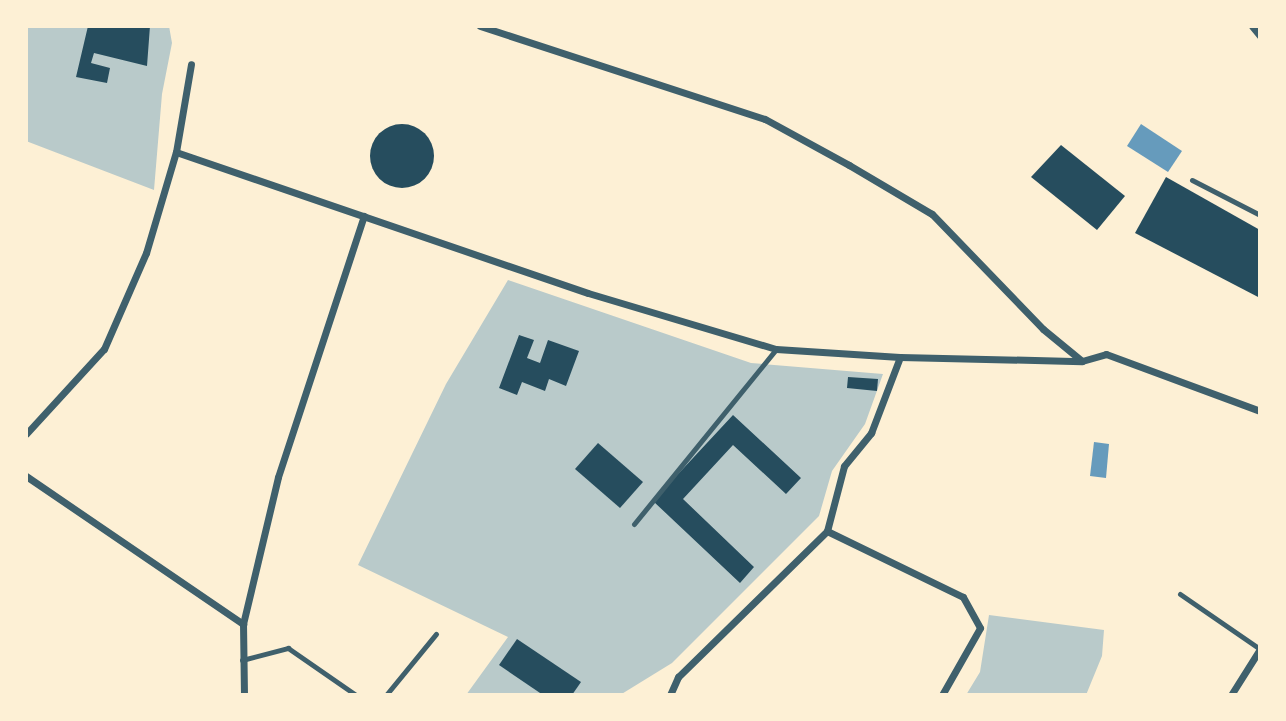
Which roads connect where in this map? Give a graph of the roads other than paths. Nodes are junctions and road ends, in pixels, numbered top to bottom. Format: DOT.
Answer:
graph roads {
  1 [pos="480,26"];
  2 [pos="1252,26"];
  3 [pos="1260,36"];
  4 [pos="191,64"];
  5 [pos="176,152"];
  6 [pos="1192,180"];
  7 [pos="1260,215"];
  8 [pos="364,216"];
  9 [pos="776,349"];
  10 [pos="900,357"];
  11 [pos="1083,361"];
  12 [pos="1260,411"];
  13 [pos="26,434"];
  14 [pos="26,476"];
  15 [pos="634,524"];
  16 [pos="827,531"];
  17 [pos="1180,594"];
  18 [pos="243,624"];
  19 [pos="436,634"];
  20 [pos="1260,649"];
  21 [pos="242,660"];
  22 [pos="244,695"];
  23 [pos="356,695"];
  24 [pos="386,695"];
  25 [pos="670,695"];
  26 [pos="942,695"];
  27 [pos="1231,695"];
  1 -- 11 [label="street"];
  2 -- 3 [label="street"];
  4 -- 5 [label="street"];
  5 -- 8 [label="street"];
  5 -- 13 [label="street"];
  6 -- 7 [label="lane"];
  8 -- 9 [label="street"];
  8 -- 18 [label="street"];
  9 -- 10 [label="street"];
  9 -- 15 [label="lane"];
  10 -- 11 [label="street"];
  10 -- 16 [label="street"];
  11 -- 12 [label="street"];
  14 -- 18 [label="street"];
  16 -- 25 [label="street"];
  16 -- 26 [label="street"];
  17 -- 20 [label="lane"];
  18 -- 21 [label="street"];
  19 -- 24 [label="lane"];
  20 -- 27 [label="street"];
  21 -- 22 [label="street"];
  21 -- 23 [label="lane"];
}
